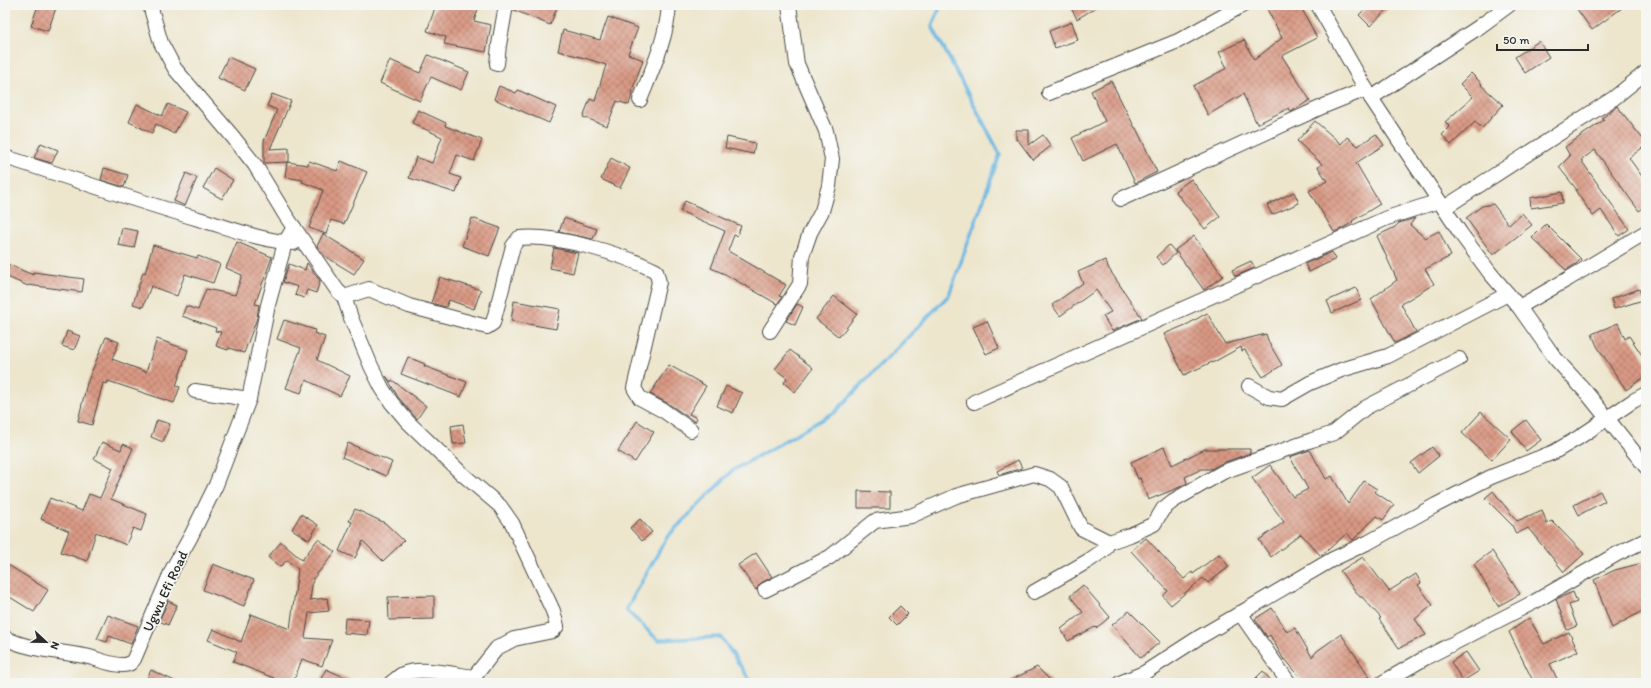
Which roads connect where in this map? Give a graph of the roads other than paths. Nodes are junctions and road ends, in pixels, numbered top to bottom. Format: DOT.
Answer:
graph roads {
  1 [pos="150,5"];
  2 [pos="506,5"];
  3 [pos="669,5"];
  4 [pos="789,5"];
  5 [pos="1243,5"];
  6 [pos="1318,5"];
  7 [pos="1509,5"];
  8 [pos="498,64"];
  9 [pos="1646,72"];
  10 [pos="1049,93"];
  11 [pos="1369,94"];
  12 [pos="640,100"];
  13 [pos="5,156"];
  14 [pos="1121,199"];
  15 [pos="1441,204"];
  16 [pos="294,227"];
  17 [pos="1646,232"];
  18 [pos="285,243"];
  19 [pos="308,247"];
  20 [pos="1508,294"];
  21 [pos="344,297"];
  22 [pos="1519,307"];
  23 [pos="770,331"];
  24 [pos="1459,359"];
  25 [pos="1249,386"];
  26 [pos="195,391"];
  27 [pos="1646,394"];
  28 [pos="249,399"];
  29 [pos="974,402"];
  30 [pos="1607,418"];
  31 [pos="691,430"];
  32 [pos="1646,467"];
  33 [pos="1646,540"];
  34 [pos="1108,542"];
  35 [pos="765,590"];
  36 [pos="1034,592"];
  37 [pos="1240,613"];
  38 [pos="5,638"];
  39 [pos="474,680"];
  40 [pos="391,683"];
  41 [pos="1120,683"];
  42 [pos="1289,683"];
  43 [pos="1382,683"];
  1 -- 16 [label="street"];
  2 -- 8 [label="street"];
  3 -- 12 [label="street"];
  4 -- 23 [label="street"];
  5 -- 10 [label="street"];
  6 -- 11 [label="street"];
  7 -- 11 [label="street"];
  9 -- 15 [label="street"];
  11 -- 14 [label="street"];
  11 -- 15 [label="street"];
  13 -- 18 [label="street"];
  15 -- 20 [label="street"];
  15 -- 29 [label="street"];
  16 -- 18 [label="street"];
  16 -- 19 [label="street"];
  17 -- 22 [label="street"];
  18 -- 19 [label="street"];
  18 -- 28 [label="street"];
  19 -- 21 [label="street"];
  20 -- 22 [label="street"];
  20 -- 25 [label="street"];
  21 -- 31 [label="street"];
  21 -- 39 [label="street"];
  22 -- 30 [label="street"];
  24 -- 34 [label="street"];
  26 -- 28 [label="street"];
  27 -- 30 [label="street"];
  28 -- 38 [label="street, Ugwu Efi Road"];
  30 -- 32 [label="street"];
  30 -- 37 [label="street"];
  33 -- 43 [label="street"];
  34 -- 35 [label="street"];
  34 -- 36 [label="street"];
  37 -- 41 [label="street"];
  37 -- 42 [label="street"];
  39 -- 40 [label="street"];
}
